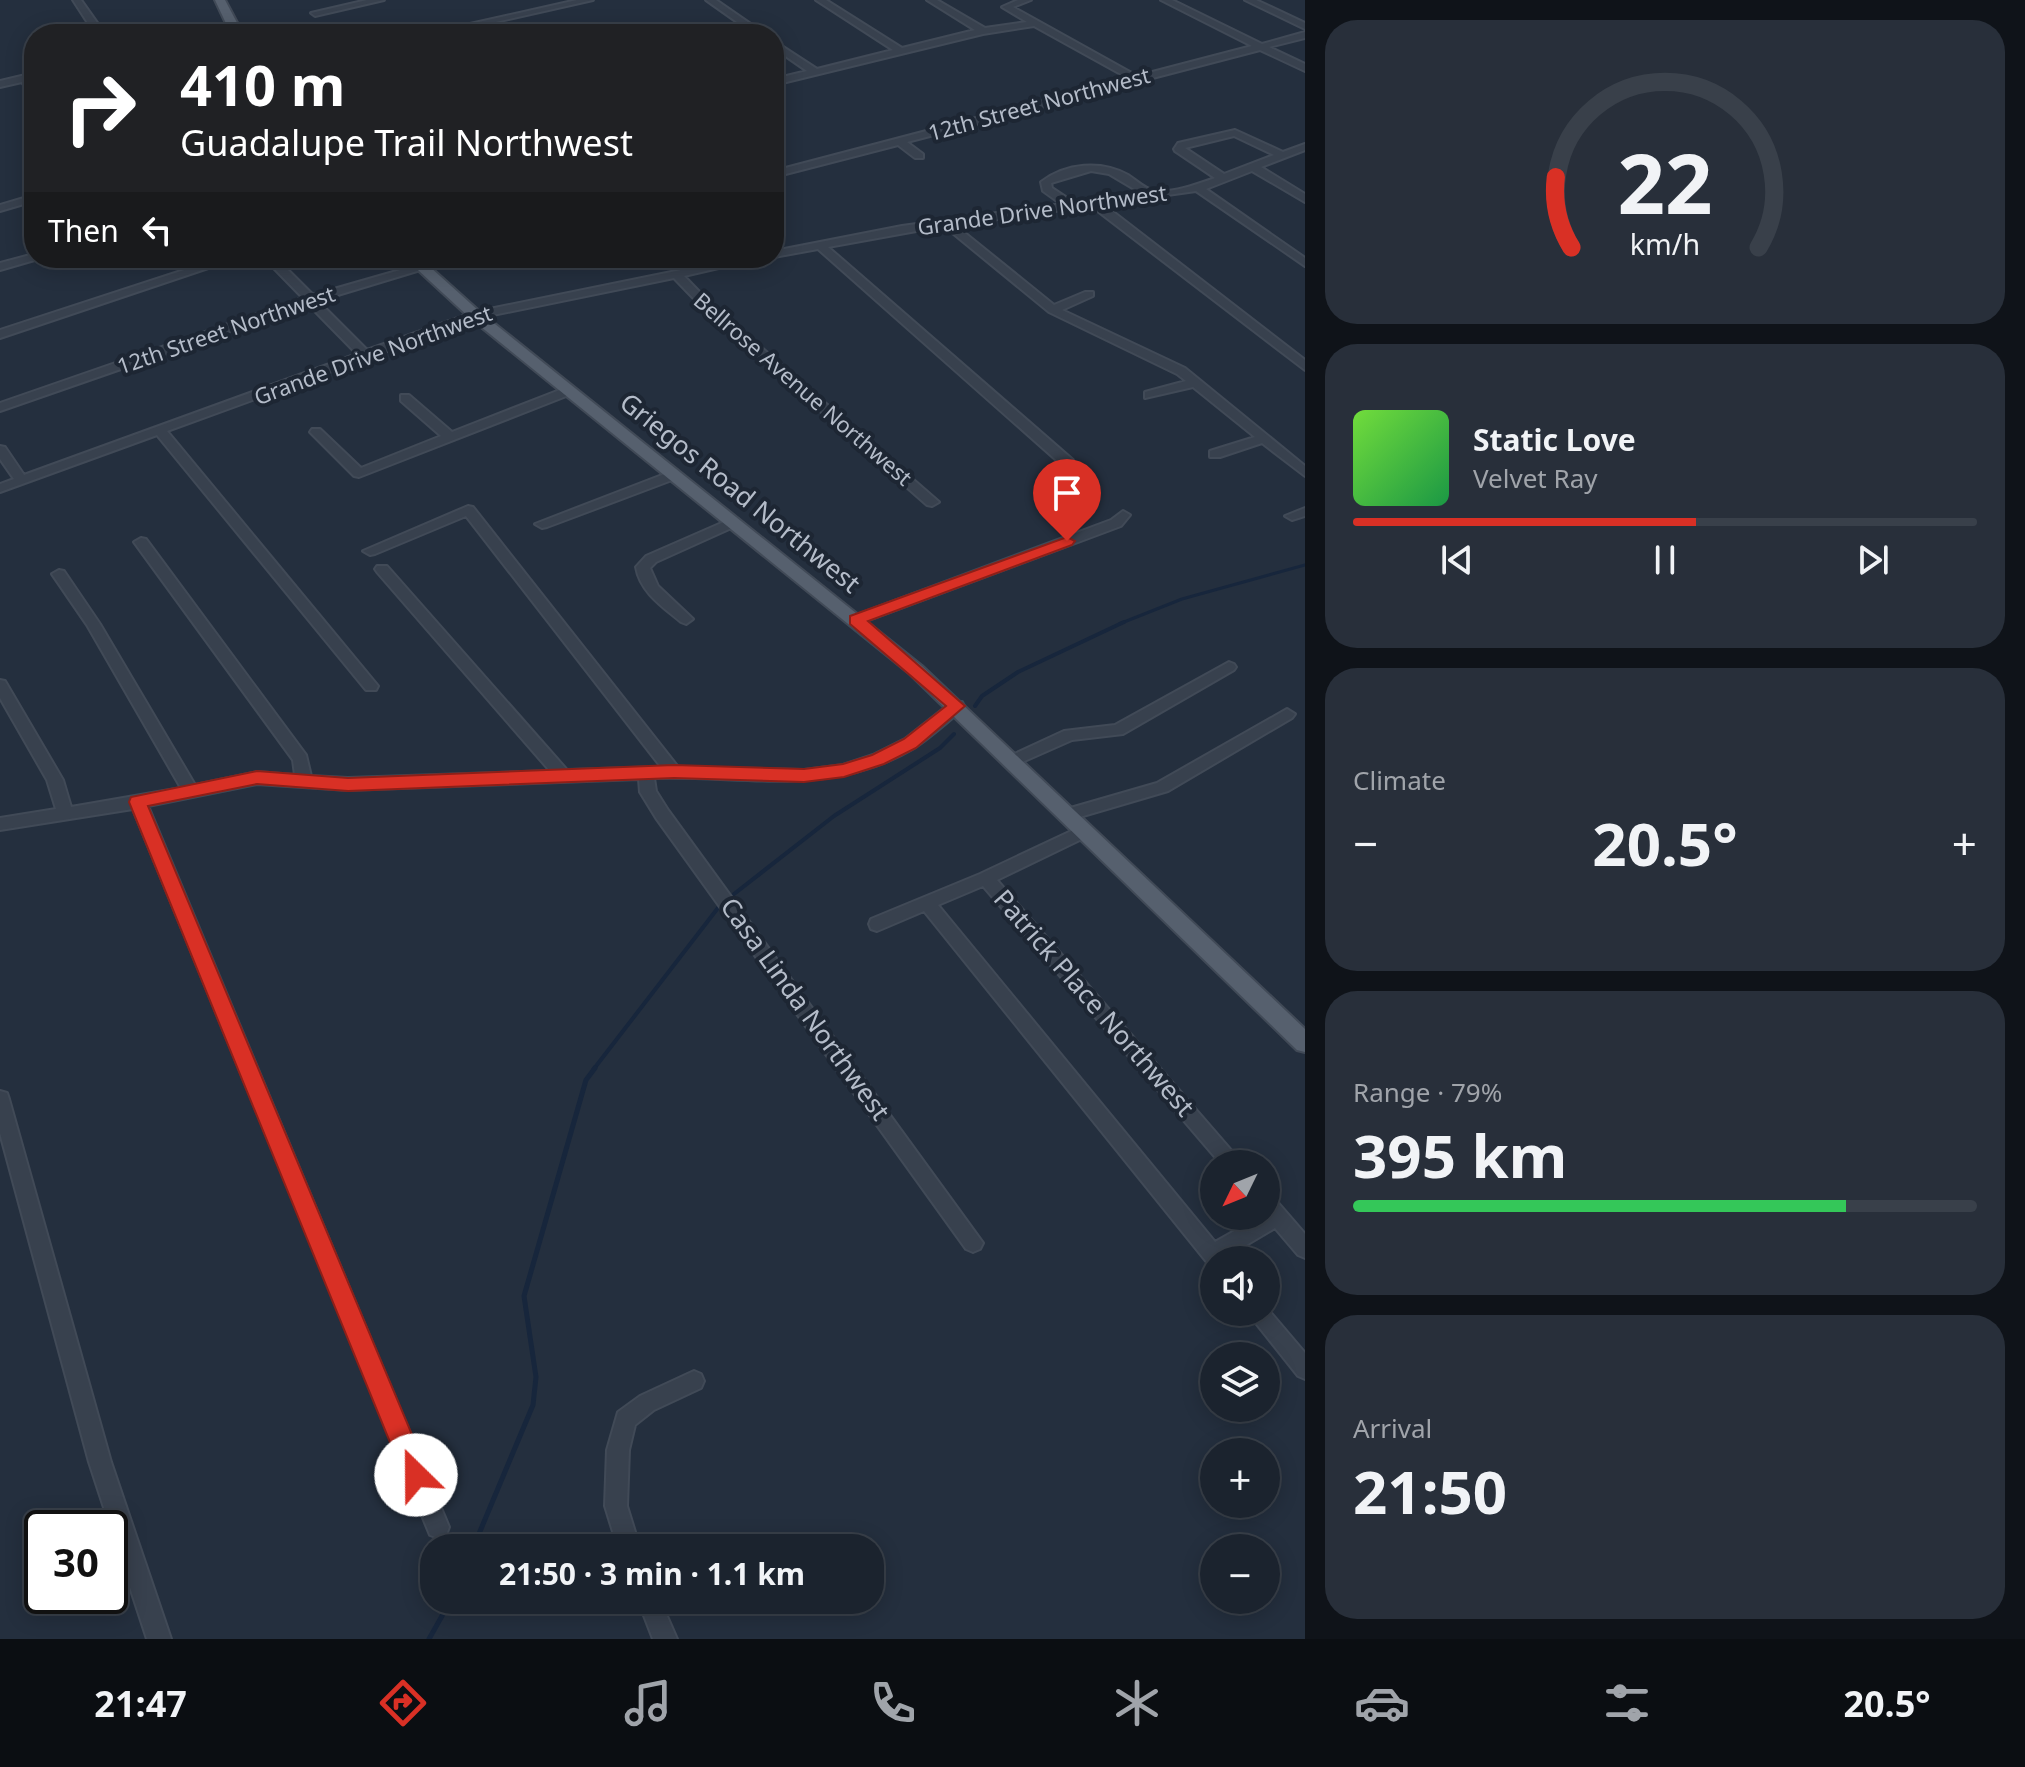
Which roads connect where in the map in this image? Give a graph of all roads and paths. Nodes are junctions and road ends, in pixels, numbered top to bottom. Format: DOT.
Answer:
graph roads {
  1 [pos="77,0"];
  2 [pos="220,0"];
  3 [pos="380,0"];
  4 [pos="545,0"];
  5 [pos="589,0"];
  6 [pos="710,0"];
  7 [pos="820,0"];
  8 [pos="931,0"];
  9 [pos="1027,0"];
  10 [pos="1165,0"];
  11 [pos="1249,0"];
  12 [pos="554,7"];
  13 [pos="315,13"];
  14 [pos="93,24"];
  15 [pos="232,24"];
  16 [pos="486,24"];
  17 [pos="745,24"];
  18 [pos="1033,24"];
  19 [pos="1305,26"];
  20 [pos="983,31"];
  21 [pos="1305,35"];
  22 [pos="1261,46"];
  23 [pos="784,51"];
  24 [pos="900,51"];
  25 [pos="1305,68"];
  26 [pos="815,72"];
  27 [pos="24,78"];
  28 [pos="1136,79"];
  29 [pos="784,80"];
  30 [pos="0,84"];
  31 [pos="899,141"];
  32 [pos="1305,147"];
  33 [pos="919,156"];
  34 [pos="1283,156"];
  35 [pos="1255,168"];
  36 [pos="784,171"];
  37 [pos="1224,179"];
  38 [pos="1198,188"];
  39 [pos="1152,195"];
  40 [pos="1305,199"];
  41 [pos="24,201"];
  42 [pos="1093,202"];
  43 [pos="1071,206"];
  44 [pos="0,208"];
  45 [pos="946,223"];
  46 [pos="820,245"];
  47 [pos="784,252"];
  48 [pos="24,260"];
  49 [pos="1305,263"];
  50 [pos="0,267"];
  51 [pos="201,268"];
  52 [pos="280,268"];
  53 [pos="400,268"];
  54 [pos="424,268"];
  55 [pos="706,268"];
  56 [pos="676,274"];
  57 [pos="1089,294"];
  58 [pos="311,299"];
  59 [pos="1053,310"];
  60 [pos="475,315"];
  61 [pos="0,334"];
  62 [pos="365,355"];
  63 [pos="1305,366"];
  64 [pos="1194,383"];
  65 [pos="570,390"];
  66 [pos="1149,395"];
  67 [pos="405,398"];
  68 [pos="0,407"];
  69 [pos="161,432"];
  70 [pos="316,432"];
  71 [pos="450,437"];
  72 [pos="1263,439"];
  73 [pos="0,450"];
  74 [pos="1215,454"];
  75 [pos="1068,463"];
  76 [pos="1305,472"];
  77 [pos="675,474"];
  78 [pos="21,480"];
  79 [pos="0,488"];
  80 [pos="932,502"];
  81 [pos="1123,515"];
  82 [pos="733,522"];
  83 [pos="542,524"];
  84 [pos="141,542"];
  85 [pos="370,551"];
  86 [pos="382,569"];
  87 [pos="59,574"];
  88 [pos="686,619"];
  89 [pos="856,620"];
  90 [pos="1229,667"];
  91 [pos="0,685"];
  92 [pos="371,686"];
  93 [pos="957,706"];
  94 [pos="1287,714"];
  95 [pos="1013,761"];
  96 [pos="674,772"];
  97 [pos="646,773"];
  98 [pos="564,777"];
  99 [pos="304,781"];
  100 [pos="191,791"];
  101 [pos="138,802"];
  102 [pos="65,812"];
  103 [pos="1066,815"];
  104 [pos="0,824"];
  105 [pos="1082,832"];
  106 [pos="986,878"];
  107 [pos="927,903"];
  108 [pos="877,924"];
  109 [pos="1305,1043"];
  110 [pos="0,1099"];
  111 [pos="1221,1150"];
  112 [pos="1280,1219"];
  113 [pos="1248,1230"];
  114 [pos="973,1243"];
  115 [pos="1206,1246"];
  116 [pos="1228,1246"];
  117 [pos="1305,1249"];
  118 [pos="1269,1326"];
  119 [pos="1305,1369"];
  120 [pos="694,1381"];
  121 [pos="438,1527"];
  122 [pos="625,1534"];
  123 [pos="653,1614"];
  124 [pos="661,1638"];
  125 [pos="159,1639"];
  1 -- 14 [label="street"];
  2 -- 15 [label="main road"];
  3 -- 13 [label="street"];
  4 -- 12 [label="street"];
  5 -- 12 [label="street"];
  6 -- 17 [label="street"];
  7 -- 24 [label="street"];
  8 -- 20 [label="street"];
  9 -- 18 [label="street"];
  10 -- 22 [label="street"];
  11 -- 19 [label="street"];
  12 -- 16 [label="street"];
  18 -- 20 [label="street"];
  18 -- 28 [label="street"];
  20 -- 24 [label="street"];
  21 -- 22 [label="street, 12th Street Northwest"];
  22 -- 25 [label="street"];
  22 -- 28 [label="street, 12th Street Northwest"];
  23 -- 26 [label="street"];
  24 -- 26 [label="street"];
  26 -- 29 [label="street"];
  27 -- 30 [label="street"];
  28 -- 31 [label="street, 12th Street Northwest"];
  31 -- 33 [label="street"];
  31 -- 36 [label="street, 12th Street Northwest"];
  32 -- 34 [label="street, Grande Drive Northwest"];
  34 -- 35 [label="street, Grande Drive Northwest"];
  34 -- 37 [label="street"];
  35 -- 37 [label="street, Grande Drive Northwest"];
  35 -- 40 [label="street"];
  37 -- 38 [label="street, Grande Drive Northwest"];
  38 -- 39 [label="street, Grande Drive Northwest"];
  38 -- 49 [label="street"];
  39 -- 42 [label="street, Grande Drive Northwest"];
  39 -- 43 [label="street"];
  41 -- 44 [label="street"];
  42 -- 43 [label="street, Grande Drive Northwest"];
  42 -- 63 [label="street"];
  43 -- 45 [label="street, Grande Drive Northwest"];
  45 -- 46 [label="street, Grande Drive Northwest"];
  45 -- 59 [label="street"];
  46 -- 47 [label="street, Grande Drive Northwest"];
  46 -- 75 [label="street"];
  48 -- 50 [label="street"];
  51 -- 61 [label="street"];
  52 -- 58 [label="street"];
  53 -- 58 [label="street, 12th Street Northwest"];
  54 -- 60 [label="main road, Griegos Road Northwest"];
  55 -- 56 [label="street, Grande Drive Northwest"];
  56 -- 60 [label="street, Grande Drive Northwest"];
  56 -- 80 [label="street, Bellrose Avenue Northwest"];
  57 -- 59 [label="street"];
  58 -- 62 [label="street"];
  58 -- 68 [label="street, 12th Street Northwest"];
  59 -- 64 [label="street"];
  60 -- 62 [label="street, Grande Drive Northwest"];
  60 -- 65 [label="main road, Griegos Road Northwest"];
  62 -- 69 [label="street, Grande Drive Northwest"];
  64 -- 66 [label="street"];
  64 -- 72 [label="street"];
  65 -- 71 [label="street"];
  65 -- 77 [label="main road, Griegos Road Northwest"];
  67 -- 71 [label="street"];
  69 -- 78 [label="street, Grande Drive Northwest"];
  69 -- 92 [label="street"];
  70 -- 71 [label="street"];
  72 -- 74 [label="street"];
  72 -- 76 [label="street"];
  73 -- 78 [label="street"];
  77 -- 82 [label="main road, Griegos Road Northwest"];
  77 -- 83 [label="street"];
  78 -- 79 [label="street, Grande Drive Northwest"];
  81 -- 89 [label="street"];
  82 -- 88 [label="street"];
  82 -- 89 [label="main road, Griegos Road Northwest"];
  84 -- 99 [label="street"];
  85 -- 96 [label="street"];
  86 -- 98 [label="street"];
  87 -- 100 [label="street"];
  89 -- 93 [label="main road, Griegos Road Northwest"];
  90 -- 95 [label="street"];
  91 -- 102 [label="street"];
  93 -- 95 [label="main road, Griegos Road Northwest"];
  93 -- 96 [label="street"];
  94 -- 103 [label="street"];
  95 -- 103 [label="main road, Griegos Road Northwest"];
  96 -- 97 [label="street"];
  97 -- 98 [label="street"];
  97 -- 114 [label="street, Casa Linda Northwest"];
  98 -- 99 [label="street"];
  99 -- 100 [label="street"];
  100 -- 101 [label="street"];
  101 -- 102 [label="street"];
  101 -- 121 [label="street"];
  102 -- 104 [label="street"];
  103 -- 105 [label="main road, Griegos Road Northwest"];
  105 -- 106 [label="street, Patrick Place Northwest"];
  105 -- 109 [label="main road, Griegos Road Northwest"];
  106 -- 107 [label="street, Patrick Place Northwest"];
  106 -- 111 [label="street, Patrick Place Northwest"];
  107 -- 108 [label="street, Patrick Place Northwest"];
  107 -- 115 [label="street"];
  110 -- 125 [label="street"];
  112 -- 117 [label="street"];
  113 -- 116 [label="street"];
  118 -- 119 [label="street"];
  120 -- 122 [label="street"];
  123 -- 124 [label="street"];
}
